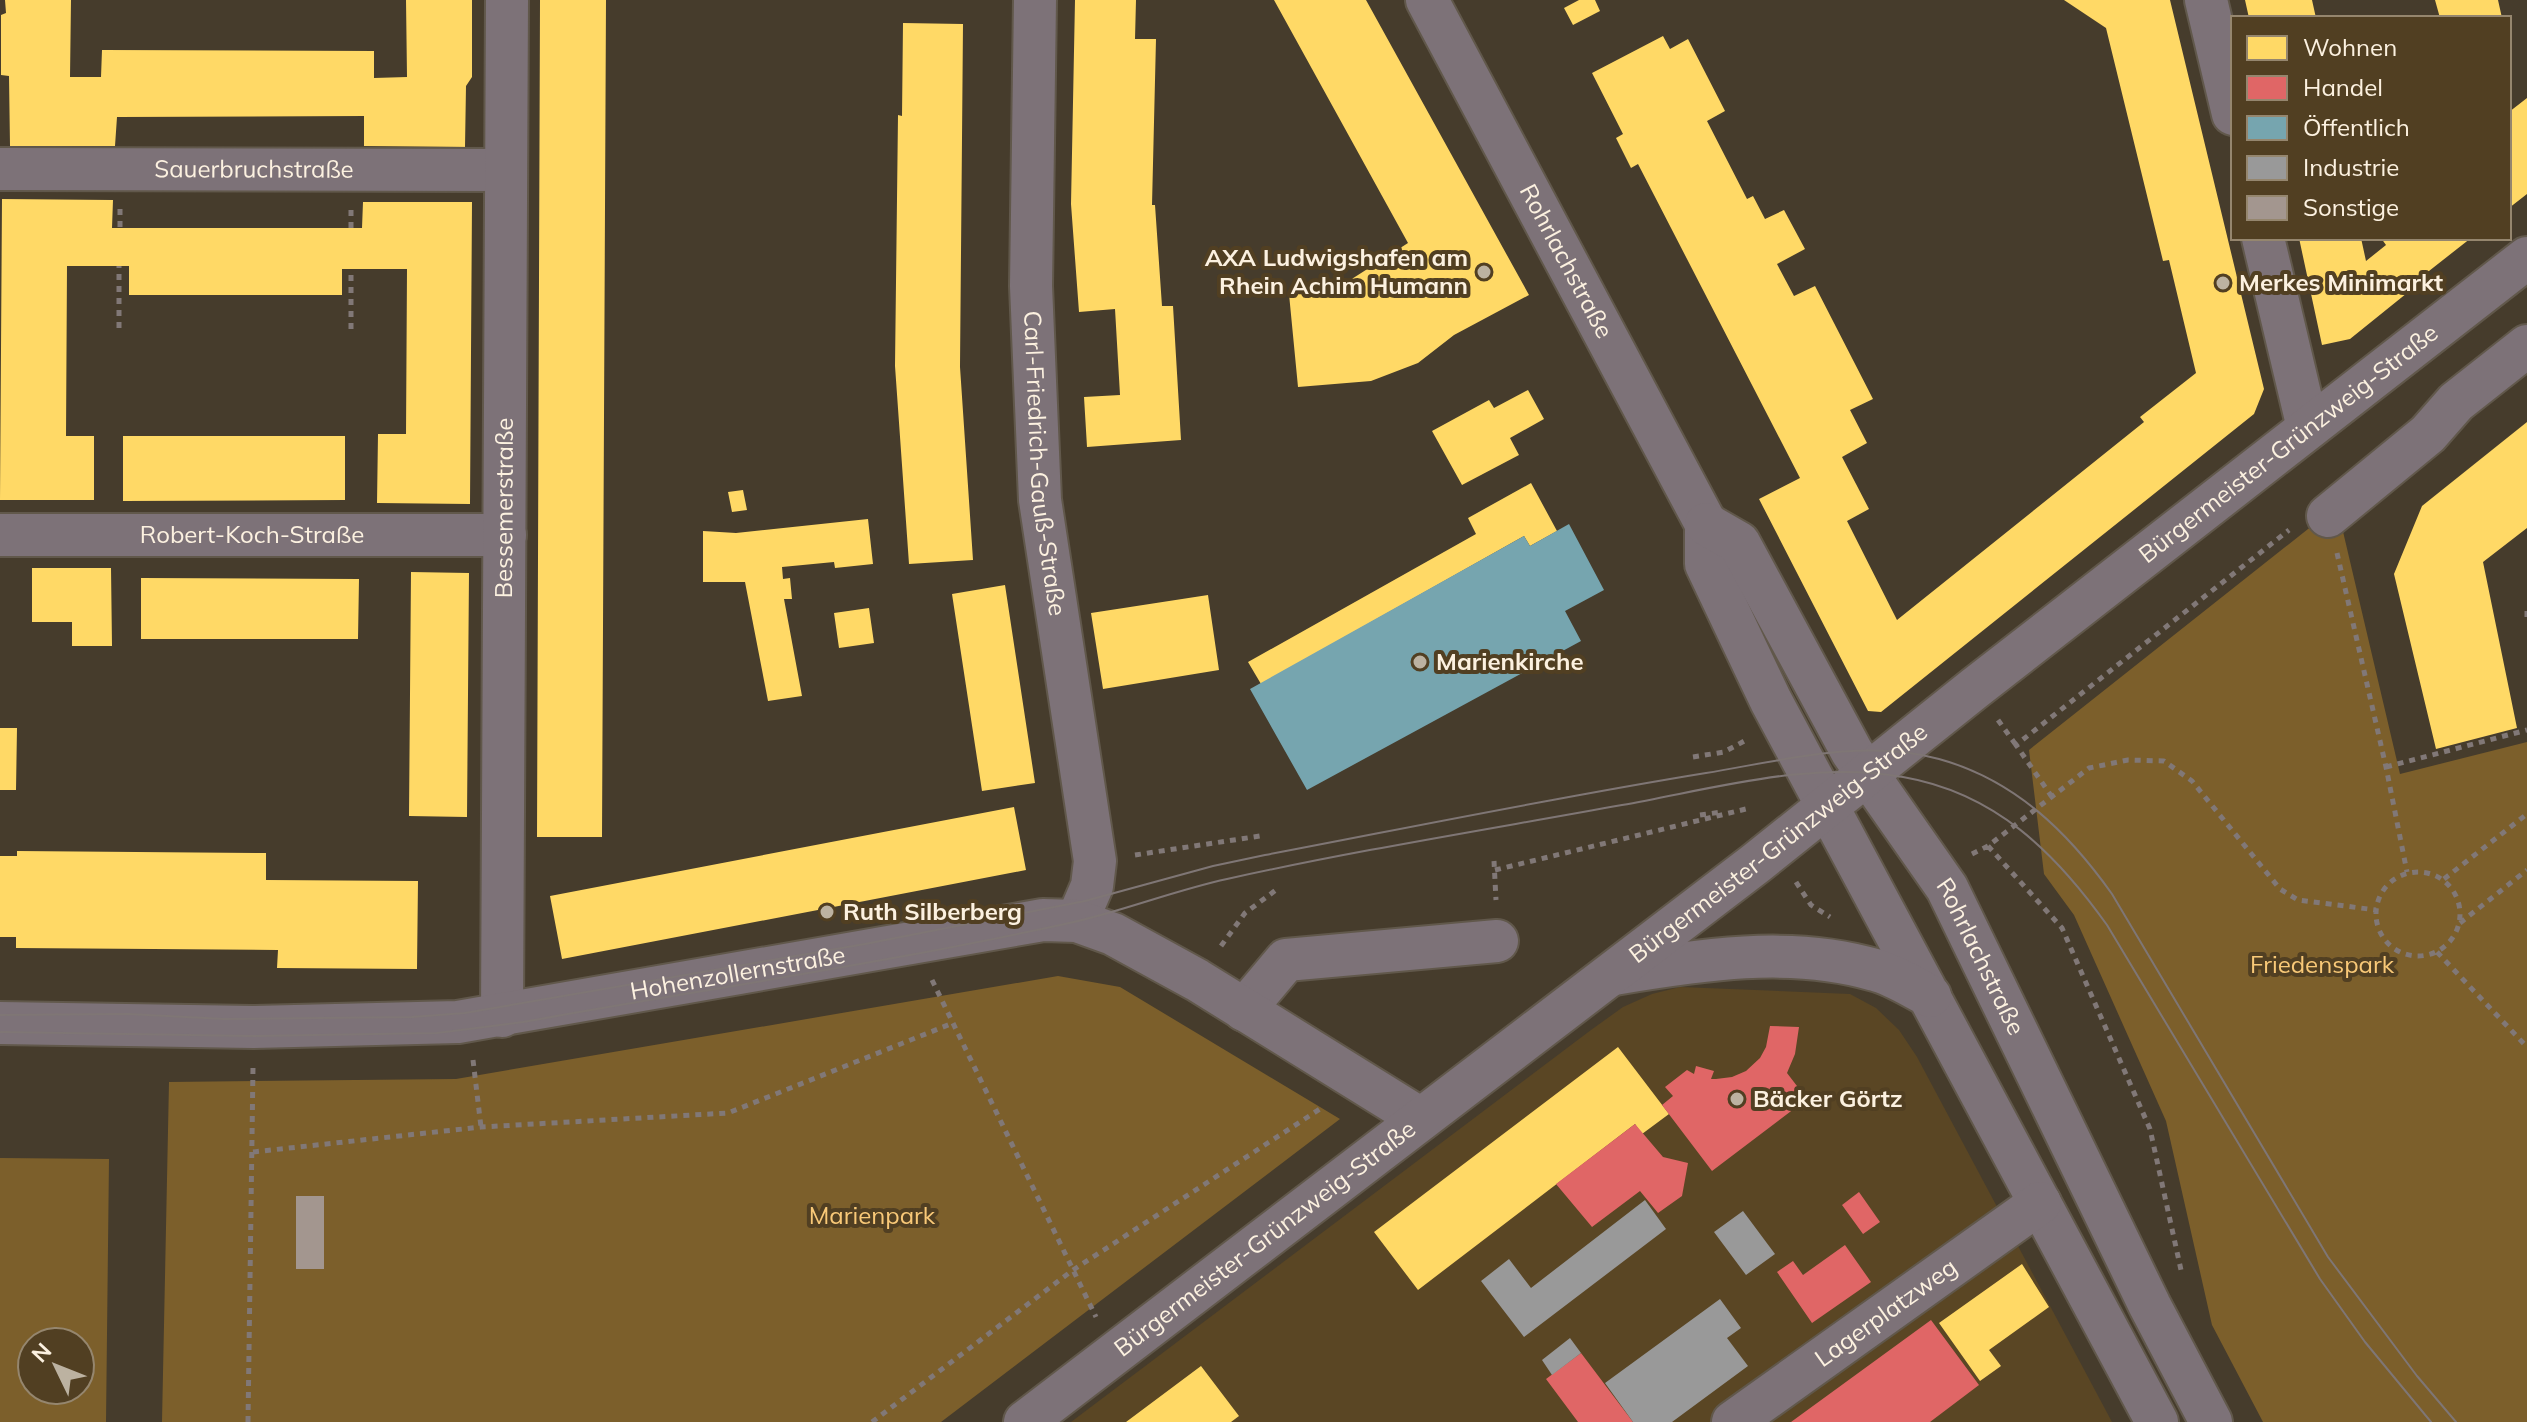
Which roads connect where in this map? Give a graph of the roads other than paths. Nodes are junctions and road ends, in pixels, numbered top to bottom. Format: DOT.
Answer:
graph roads {
  1 [pos="507,0"];
  2 [pos="1035,0"];
  3 [pos="1427,0"];
  4 [pos="2206,0"];
  5 [pos="2231,106"];
  6 [pos="0,169"];
  7 [pos="506,170"];
  8 [pos="2263,240"];
  9 [pos="2527,258"];
  10 [pos="2527,346"];
  11 [pos="2308,428"];
  12 [pos="2328,516"];
  13 [pos="1706,524"];
  14 [pos="0,535"];
  15 [pos="505,535"];
  16 [pos="1868,775"];
  17 [pos="1827,807"];
  18 [pos="1077,921"];
  19 [pos="1497,941"];
  20 [pos="1609,975"];
  21 [pos="1930,996"];
  22 [pos="1244,1010"];
  23 [pos="502,1016"];
  24 [pos="0,1023"];
  25 [pos="1421,1119"];
  26 [pos="2040,1203"];
  27 [pos="1025,1422"];
  28 [pos="1733,1422"];
  29 [pos="2157,1422"];
  30 [pos="2211,1422"];
  1 -- 7 [label="street, Bessemerstraße"];
  2 -- 18 [label="street, Carl-Friedrich-Gauß-Straße"];
  3 -- 13 [label="street, Rohrlachstraße"];
  4 -- 5 [label="street"];
  6 -- 7 [label="street, Sauerbruchstraße"];
  7 -- 15 [label="street, Bessemerstraße"];
  8 -- 11 [label="street"];
  9 -- 11 [label="street, Bürgermeister-Grünzweig-Straße"];
  10 -- 12 [label="street"];
  11 -- 16 [label="street, Bürgermeister-Grünzweig-Straße"];
  13 -- 16 [label="street, Rohrlachstraße"];
  13 -- 17 [label="street, Rohrlachstraße"];
  14 -- 15 [label="street, Robert-Koch-Straße"];
  15 -- 23 [label="street, Bessemerstraße"];
  16 -- 17 [label="street, Bürgermeister-Grünzweig-Straße"];
  16 -- 30 [label="street, Rohrlachstraße"];
  17 -- 20 [label="street, Bürgermeister-Grünzweig-Straße"];
  17 -- 21 [label="street, Rohrlachstraße"];
  18 -- 22 [label="street, Hohenzollernstraße"];
  18 -- 23 [label="street, Hohenzollernstraße"];
  19 -- 22 [label="street"];
  20 -- 21 [label="street"];
  20 -- 25 [label="street, Bürgermeister-Grünzweig-Straße"];
  21 -- 26 [label="street, Rohrlachstraße"];
  22 -- 25 [label="street, Hohenzollernstraße"];
  23 -- 24 [label="street, Hohenzollernstraße"];
  25 -- 27 [label="street, Bürgermeister-Grünzweig-Straße"];
  26 -- 28 [label="street, Lagerplatzweg"];
  26 -- 29 [label="street, Rohrlachstraße"];
}
